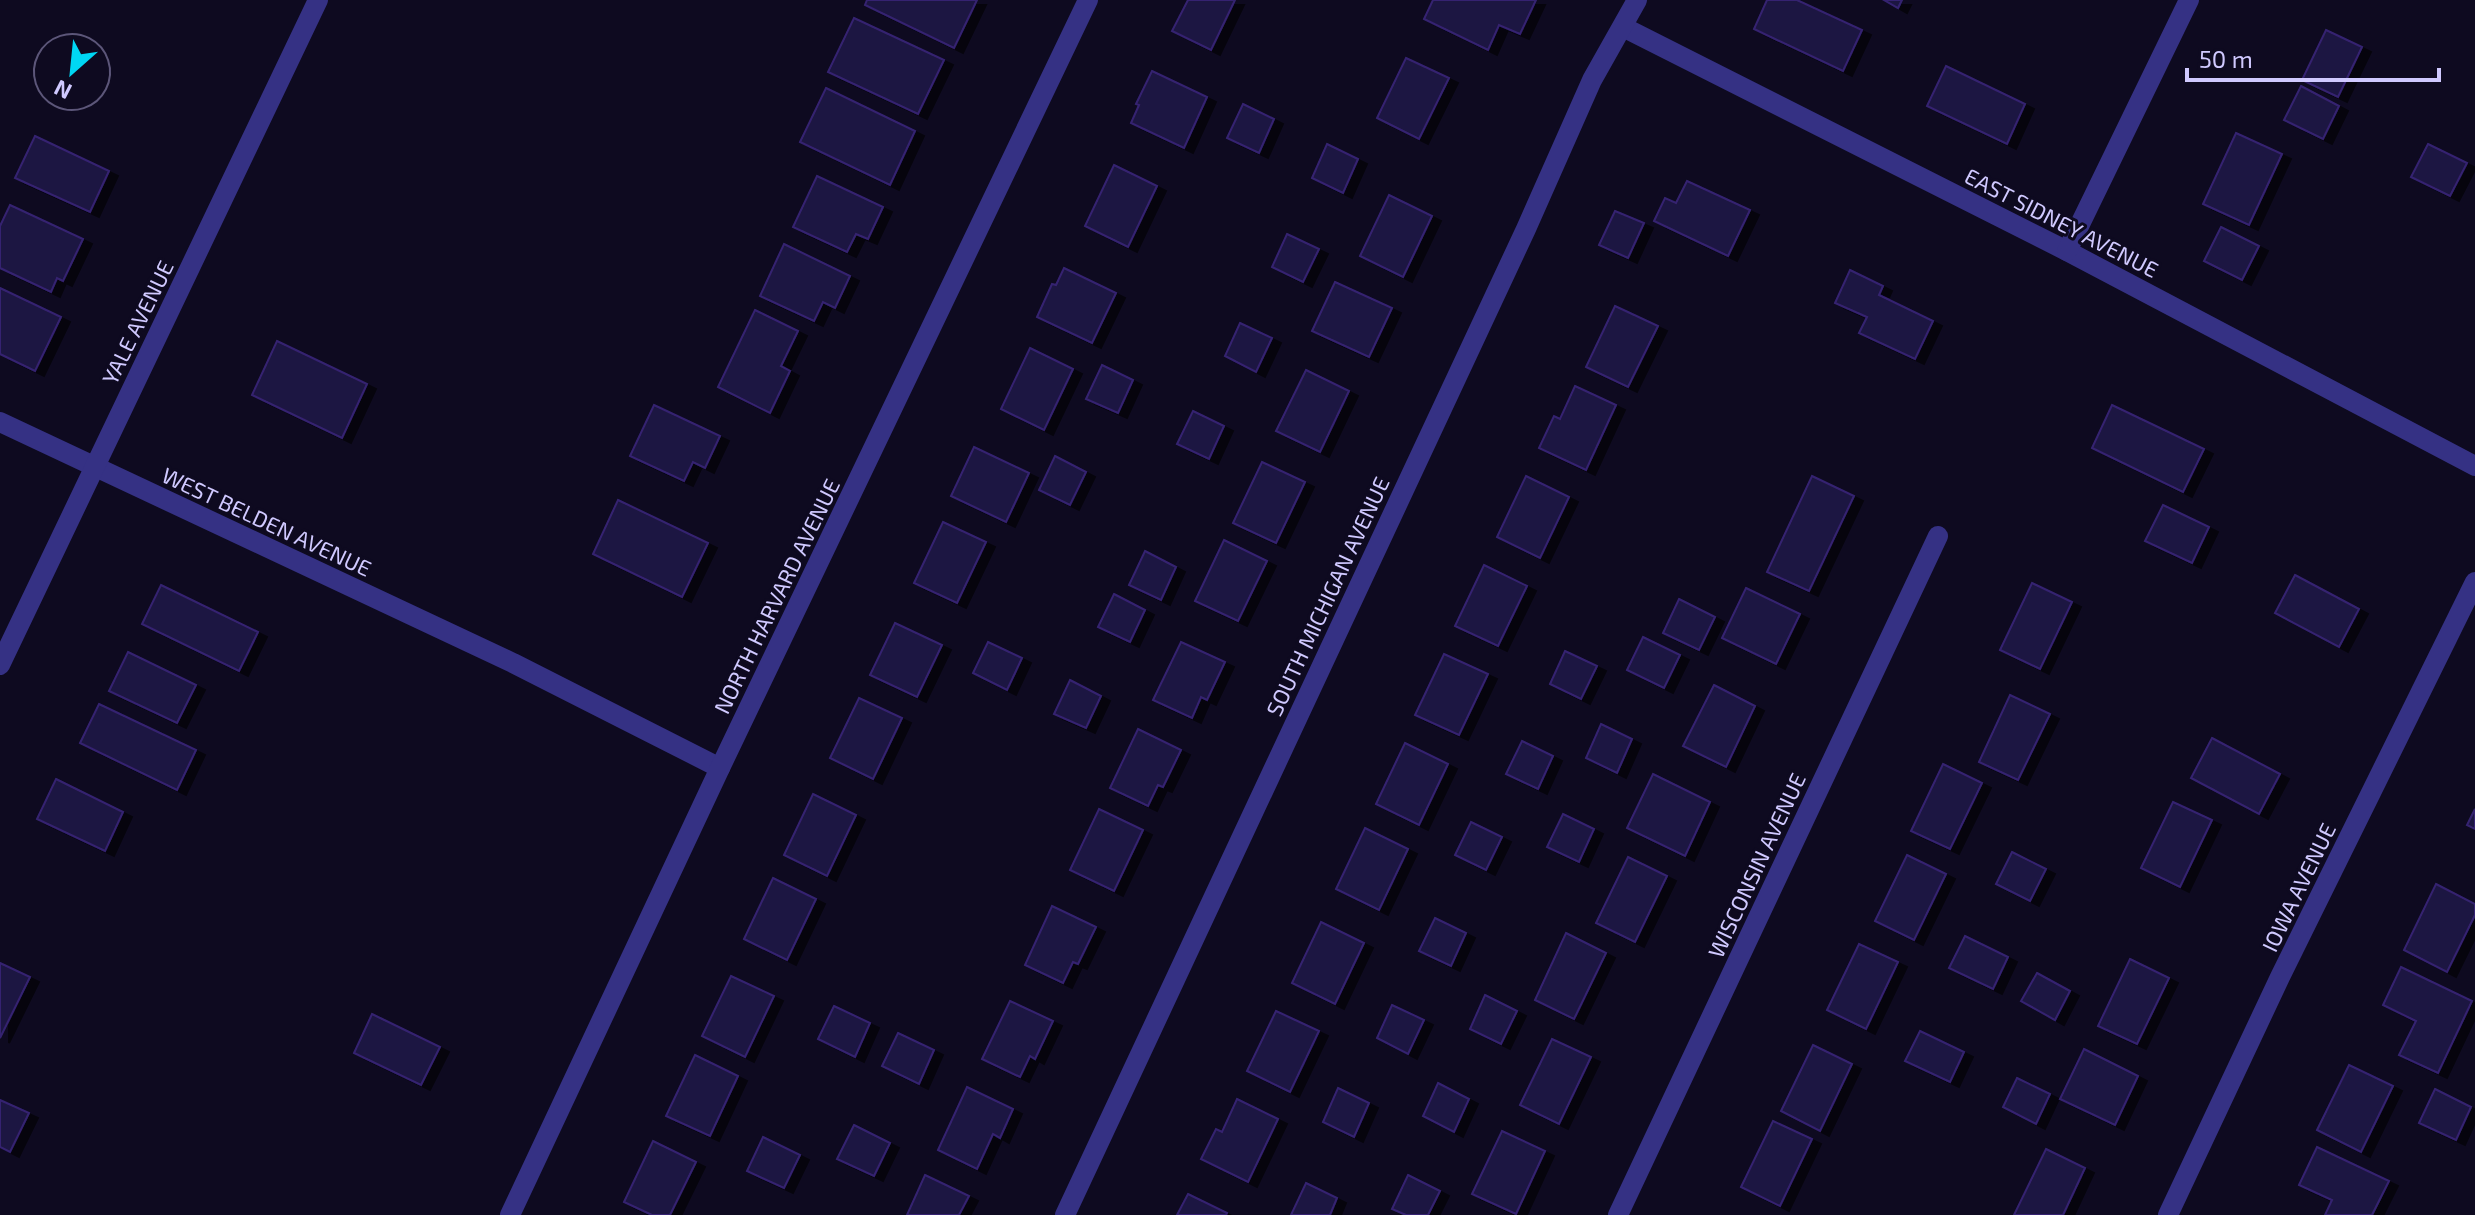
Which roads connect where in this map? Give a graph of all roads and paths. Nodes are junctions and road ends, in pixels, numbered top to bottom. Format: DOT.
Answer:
graph roads {
  1 [pos="318,0"];
  2 [pos="1088,0"];
  3 [pos="1637,0"];
  4 [pos="2189,0"];
  5 [pos="1623,27"];
  6 [pos="2067,251"];
  7 [pos="0,422"];
  8 [pos="2475,466"];
  9 [pos="94,467"];
  10 [pos="1938,536"];
  11 [pos="2475,582"];
  12 [pos="0,665"];
  13 [pos="720,768"];
  14 [pos="510,1215"];
  15 [pos="1065,1215"];
  16 [pos="1618,1215"];
  17 [pos="2168,1215"];
  1 -- 9 [label="street, YALE AVENUE"];
  2 -- 13 [label="street, NORTH HARVARD AVENUE"];
  3 -- 5 [label="street, SOUTH MICHIGAN AVENUE"];
  4 -- 6 [label="street"];
  5 -- 6 [label="street, EAST SIDNEY AVENUE"];
  5 -- 15 [label="street, SOUTH MICHIGAN AVENUE"];
  6 -- 8 [label="street, EAST SIDNEY AVENUE"];
  7 -- 9 [label="street, WEST BELDEN AVENUE"];
  9 -- 12 [label="street, YALE AVENUE"];
  9 -- 13 [label="street, WEST BELDEN AVENUE"];
  10 -- 16 [label="street, WISCONSIN AVENUE"];
  11 -- 17 [label="street, IOWA AVENUE"];
  13 -- 14 [label="street, NORTH HARVARD AVENUE"];
}
